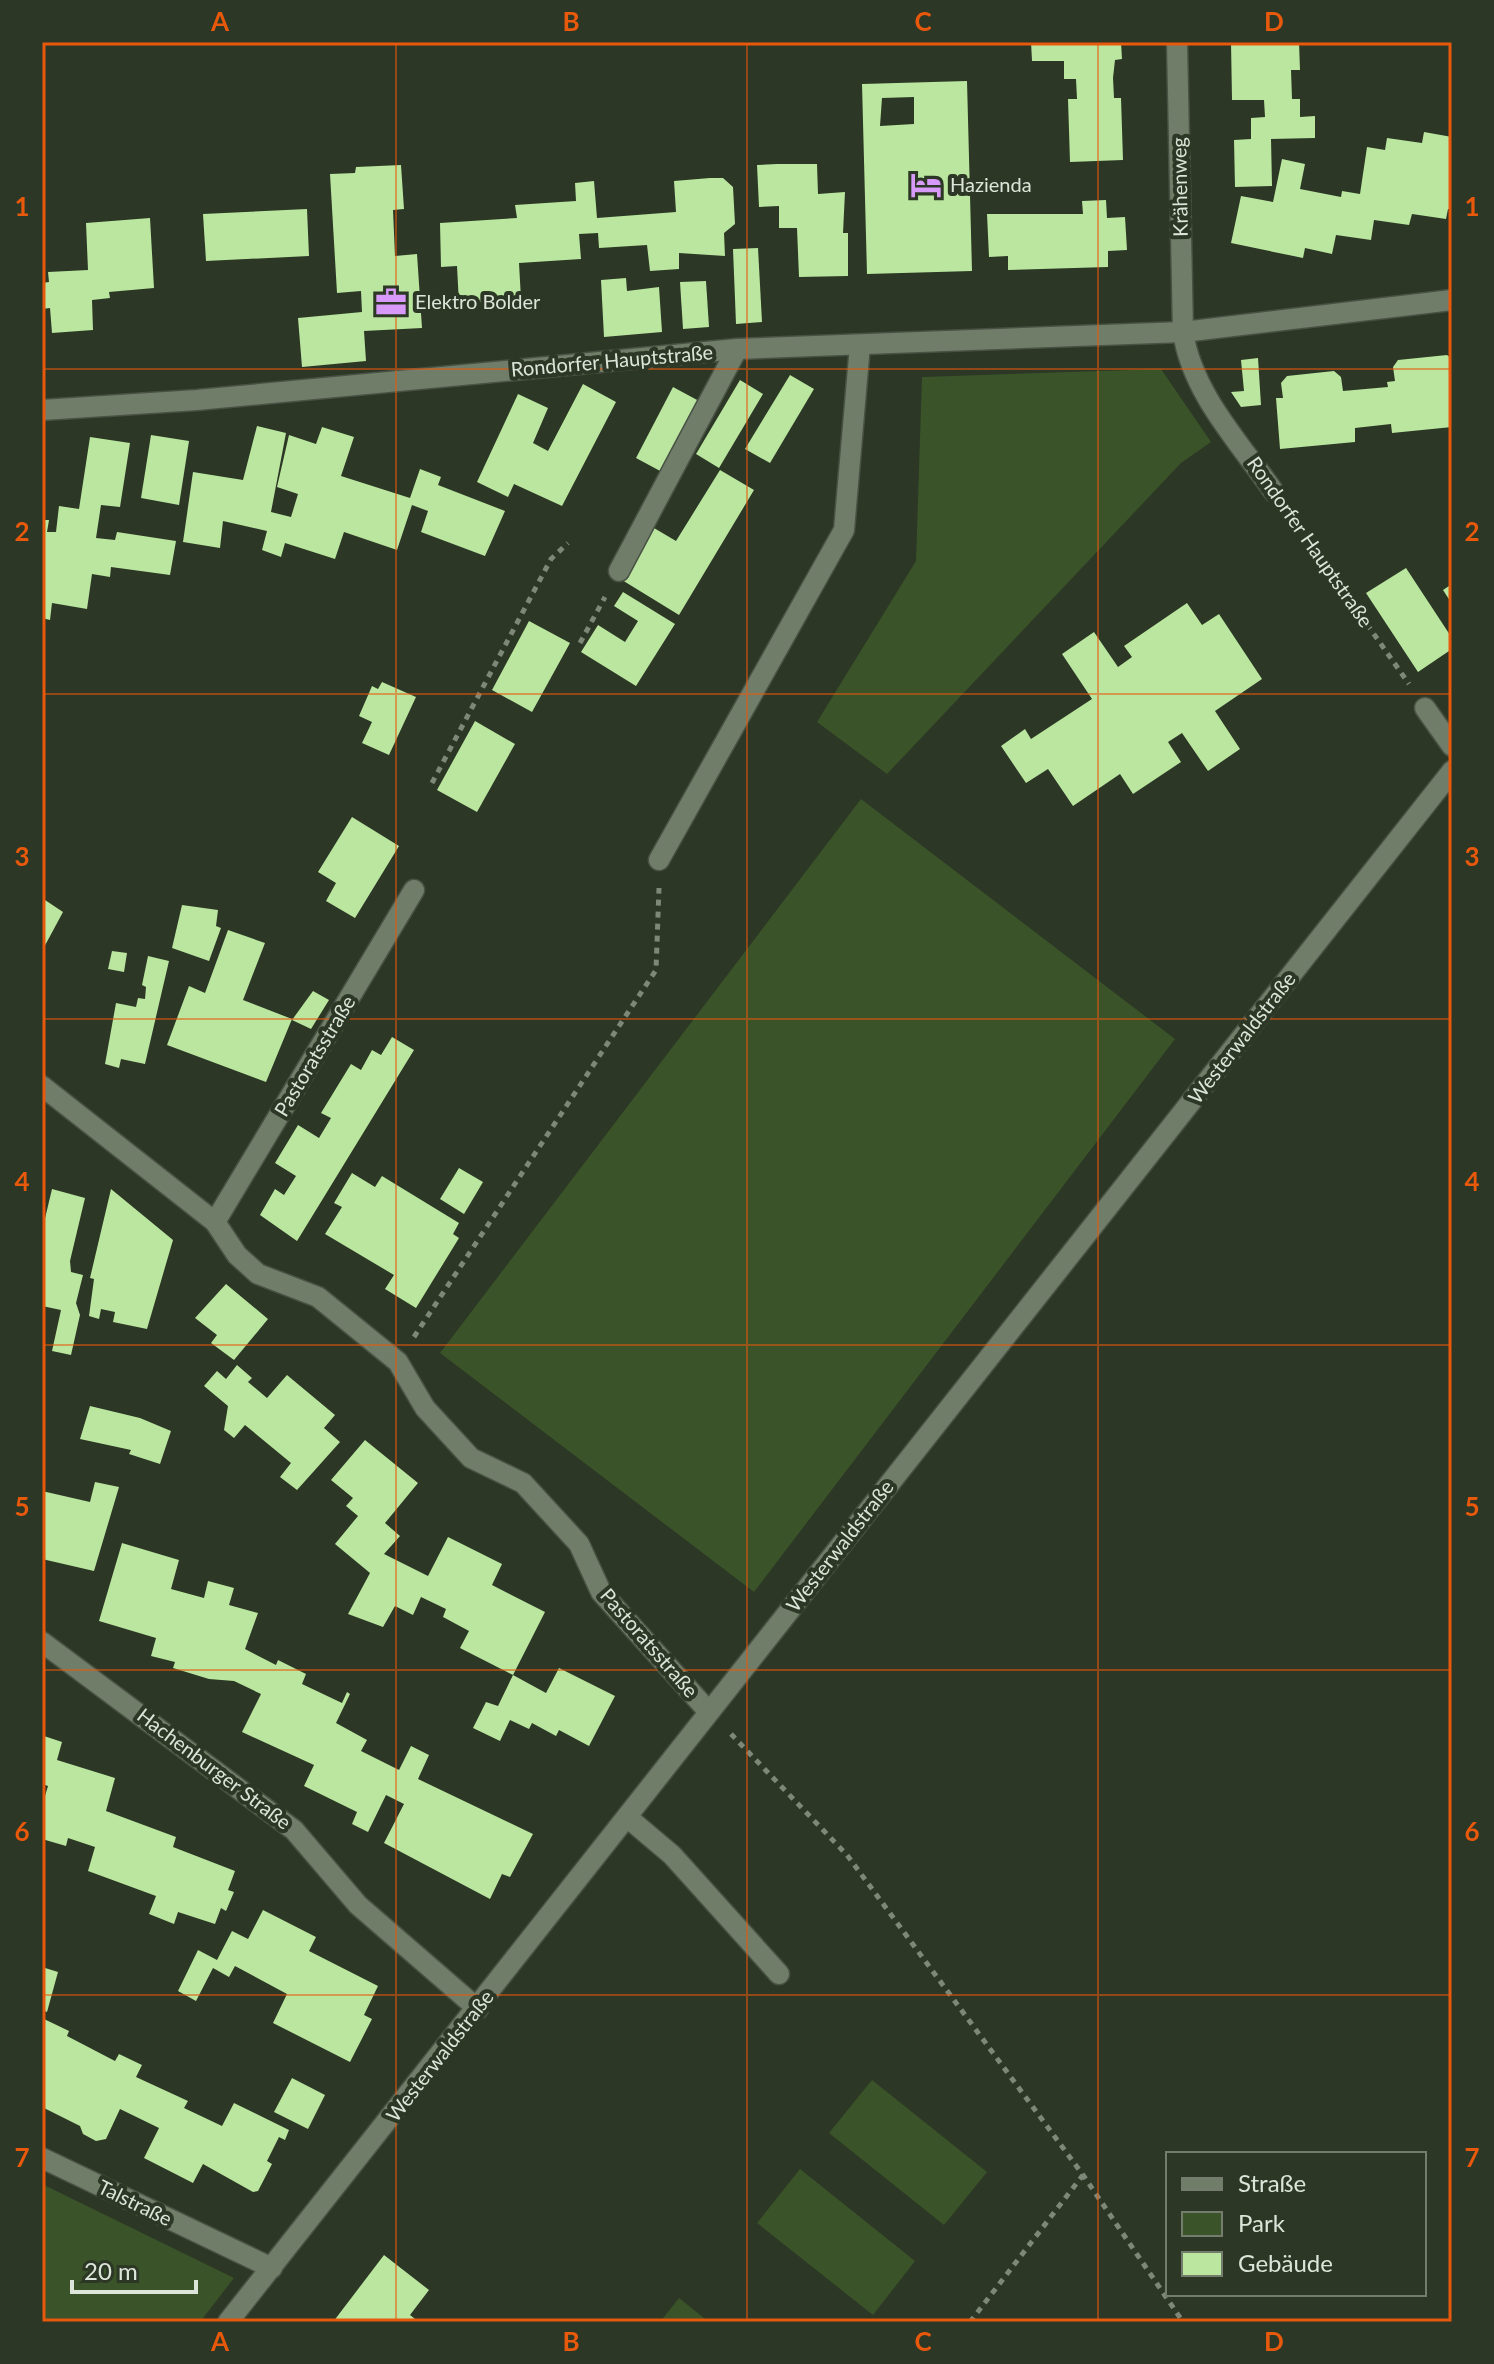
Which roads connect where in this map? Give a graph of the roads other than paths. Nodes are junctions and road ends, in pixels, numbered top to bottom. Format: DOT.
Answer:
graph roads {
  1 [pos="1177,42"];
  2 [pos="1452,300"];
  3 [pos="1183,332"];
  4 [pos="860,345"];
  5 [pos="737,349"];
  6 [pos="42,410"];
  7 [pos="1274,492"];
  8 [pos="619,571"];
  9 [pos="1425,708"];
  10 [pos="1452,746"];
  11 [pos="1452,771"];
  12 [pos="659,860"];
  13 [pos="414,890"];
  14 [pos="42,1086"];
  15 [pos="215,1222"];
  16 [pos="42,1642"];
  17 [pos="709,1712"];
  18 [pos="627,1817"];
  19 [pos="779,1974"];
  20 [pos="478,2009"];
  21 [pos="42,2158"];
  22 [pos="272,2268"];
  23 [pos="228,2322"];
  1 -- 3 [label="street, Krähenweg"];
  2 -- 3 [label="street, Rondorfer Hauptstraße"];
  3 -- 4 [label="street, Rondorfer Hauptstraße"];
  3 -- 7 [label="street, Rondorfer Hauptstraße"];
  4 -- 5 [label="street, Rondorfer Hauptstraße"];
  4 -- 12 [label="street"];
  5 -- 6 [label="street, Rondorfer Hauptstraße"];
  5 -- 8 [label="street"];
  9 -- 10 [label="street"];
  11 -- 17 [label="street, Westerwaldstraße"];
  13 -- 15 [label="street, Pastoratsstraße"];
  14 -- 15 [label="street, Pastoratsstraße"];
  15 -- 17 [label="street, Pastoratsstraße"];
  16 -- 20 [label="street, Hachenburger Straße"];
  17 -- 18 [label="street, Westerwaldstraße"];
  18 -- 19 [label="street"];
  18 -- 20 [label="street, Westerwaldstraße"];
  20 -- 22 [label="street, Westerwaldstraße"];
  21 -- 22 [label="street, Talstraße"];
  22 -- 23 [label="street, Westerwaldstraße"];
}
